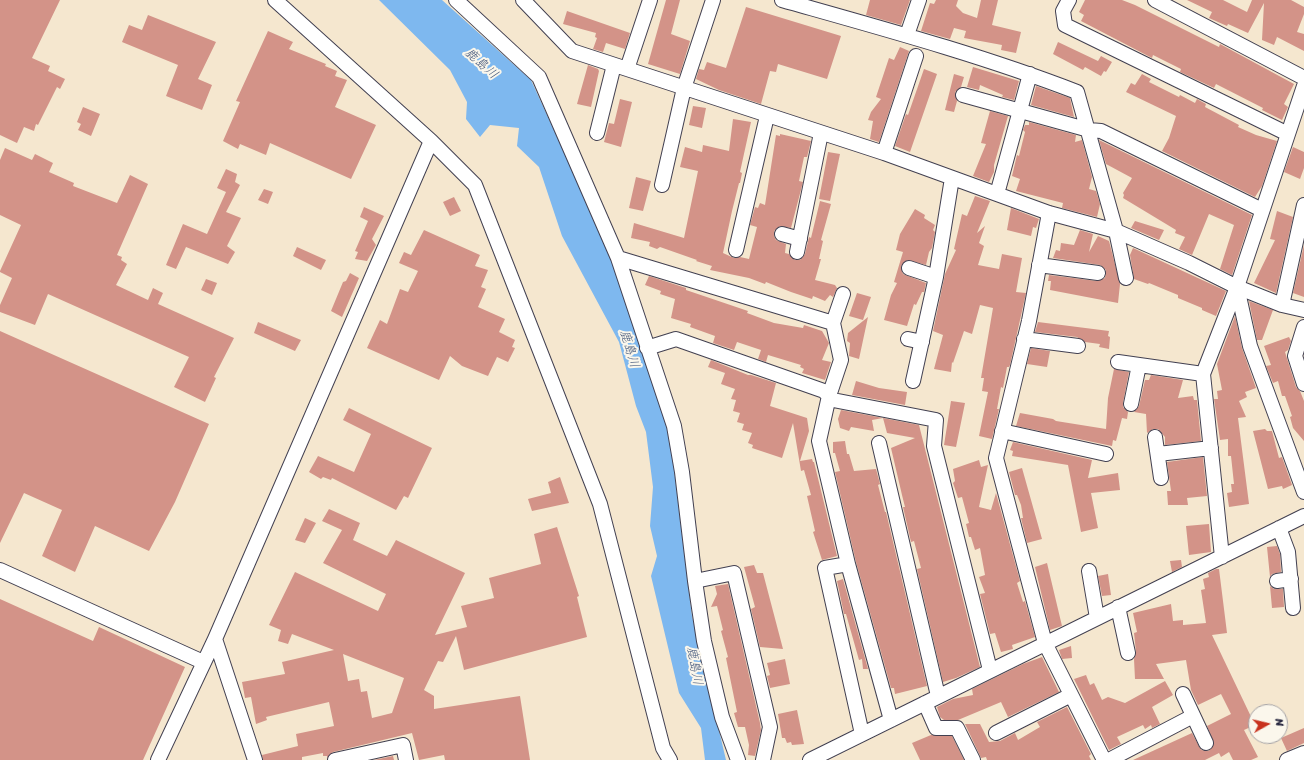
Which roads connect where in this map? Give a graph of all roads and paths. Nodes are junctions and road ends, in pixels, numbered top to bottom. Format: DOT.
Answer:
graph roads {
  1 [pos="275,0"];
  2 [pos="456,0"];
  3 [pos="522,0"];
  4 [pos="650,0"];
  5 [pos="713,0"];
  6 [pos="782,0"];
  7 [pos="919,0"];
  8 [pos="1069,0"];
  9 [pos="1155,0"];
  10 [pos="907,35"];
  11 [pos="916,56"];
  12 [pos="620,67"];
  13 [pos="1030,74"];
  14 [pos="1304,78"];
  15 [pos="1304,86"];
  16 [pos="684,88"];
  17 [pos="963,95"];
  18 [pos="1019,112"];
  19 [pos="767,116"];
  20 [pos="1089,130"];
  21 [pos="597,133"];
  22 [pos="821,133"];
  23 [pos="1288,134"];
  24 [pos="431,141"];
  25 [pos="884,153"];
  26 [pos="952,178"];
  27 [pos="662,184"];
  28 [pos="997,194"];
  29 [pos="1304,205"];
  30 [pos="1262,210"];
  31 [pos="1049,213"];
  32 [pos="1116,231"];
  33 [pos="782,234"];
  34 [pos="736,250"];
  35 [pos="618,258"];
  36 [pos="1039,265"];
  37 [pos="909,268"];
  38 [pos="1098,272"];
  39 [pos="936,277"];
  40 [pos="1126,278"];
  41 [pos="1237,287"];
  42 [pos="843,294"];
  43 [pos="1282,305"];
  44 [pos="1304,310"];
  45 [pos="834,323"];
  46 [pos="1304,327"];
  47 [pos="908,339"];
  48 [pos="1024,339"];
  49 [pos="922,342"];
  50 [pos="1078,346"];
  51 [pos="647,348"];
  52 [pos="1118,362"];
  53 [pos="1139,365"];
  54 [pos="1203,374"];
  55 [pos="913,381"];
  56 [pos="1304,384"];
  57 [pos="829,396"];
  58 [pos="1131,404"];
  59 [pos="1002,431"];
  60 [pos="1155,437"];
  61 [pos="879,443"];
  62 [pos="1211,448"];
  63 [pos="1106,454"];
  64 [pos="1158,454"];
  65 [pos="1161,478"];
  66 [pos="1304,492"];
  67 [pos="1304,516"];
  68 [pos="1278,528"];
  69 [pos="1222,557"];
  70 [pos="848,564"];
  71 [pos="0,570"];
  72 [pos="1089,571"];
  73 [pos="695,581"];
  74 [pos="1118,607"];
  75 [pos="1293,608"];
  76 [pos="1097,618"];
  77 [pos="215,639"];
  78 [pos="1045,643"];
  79 [pos="1128,653"];
  80 [pos="203,662"];
  81 [pos="990,670"];
  82 [pos="1183,694"];
  83 [pos="1071,695"];
  84 [pos="938,696"];
  85 [pos="925,703"];
  86 [pos="1193,716"];
  87 [pos="891,720"];
  88 [pos="996,733"];
  89 [pos="862,734"];
  90 [pos="1206,743"];
  91 [pos="1304,753"];
  92 [pos="819,758"];
  93 [pos="158,760"];
  94 [pos="255,760"];
  95 [pos="335,760"];
  96 [pos="406,760"];
  97 [pos="670,760"];
  98 [pos="738,760"];
  99 [pos="763,760"];
  100 [pos="973,760"];
  101 [pos="1104,760"];
  102 [pos="1109,760"];
  103 [pos="1287,760"];
  1 -- 24 [label="street"];
  2 -- 35 [label="street"];
  3 -- 12 [label="street"];
  4 -- 12 [label="street"];
  5 -- 16 [label="street"];
  6 -- 10 [label="street"];
  7 -- 10 [label="street"];
  8 -- 23 [label="street"];
  9 -- 14 [label="street"];
  10 -- 13 [label="street"];
  11 -- 25 [label="street"];
  12 -- 16 [label="street"];
  12 -- 21 [label="street"];
  13 -- 18 [label="street"];
  13 -- 20 [label="street"];
  15 -- 23 [label="street"];
  16 -- 19 [label="street"];
  16 -- 27 [label="street"];
  17 -- 18 [label="street"];
  18 -- 20 [label="street"];
  18 -- 28 [label="street"];
  19 -- 22 [label="street"];
  19 -- 34 [label="street"];
  20 -- 30 [label="street"];
  20 -- 32 [label="street"];
  22 -- 25 [label="street"];
  22 -- 33 [label="street"];
  23 -- 30 [label="street"];
  24 -- 77 [label="street"];
  24 -- 97 [label="street"];
  25 -- 26 [label="street"];
  26 -- 28 [label="street"];
  26 -- 39 [label="street"];
  28 -- 31 [label="street"];
  29 -- 43 [label="street"];
  30 -- 41 [label="street"];
  31 -- 32 [label="street"];
  31 -- 36 [label="street"];
  32 -- 40 [label="street"];
  32 -- 41 [label="street"];
  35 -- 45 [label="street"];
  35 -- 51 [label="street"];
  36 -- 38 [label="street"];
  36 -- 48 [label="street"];
  37 -- 39 [label="street"];
  39 -- 49 [label="street"];
  41 -- 43 [label="street"];
  41 -- 54 [label="street"];
  41 -- 66 [label="street"];
  42 -- 45 [label="street"];
  43 -- 44 [label="street"];
  45 -- 57 [label="street"];
  46 -- 56 [label="street"];
  47 -- 49 [label="street"];
  48 -- 50 [label="street"];
  48 -- 59 [label="street"];
  49 -- 55 [label="street"];
  51 -- 57 [label="street"];
  51 -- 73 [label="street"];
  52 -- 53 [label="street"];
  53 -- 54 [label="street"];
  53 -- 58 [label="street"];
  54 -- 62 [label="street"];
  57 -- 70 [label="street"];
  57 -- 81 [label="street"];
  59 -- 63 [label="street"];
  59 -- 78 [label="street"];
  60 -- 64 [label="street"];
  61 -- 84 [label="street"];
  62 -- 64 [label="street"];
  62 -- 69 [label="street"];
  64 -- 65 [label="street"];
  67 -- 68 [label="street"];
  68 -- 69 [label="street"];
  68 -- 75 [label="street"];
  69 -- 74 [label="street"];
  70 -- 87 [label="street"];
  70 -- 89 [label="street"];
  71 -- 80 [label="street"];
  72 -- 76 [label="street"];
  73 -- 98 [label="street"];
  73 -- 99 [label="street"];
  74 -- 76 [label="street"];
  74 -- 79 [label="street"];
  76 -- 78 [label="street"];
  77 -- 80 [label="street"];
  77 -- 94 [label="street"];
  78 -- 81 [label="street"];
  78 -- 83 [label="street"];
  80 -- 93 [label="street"];
  81 -- 84 [label="street"];
  82 -- 86 [label="street"];
  83 -- 88 [label="street"];
  83 -- 101 [label="street"];
  84 -- 85 [label="street"];
  85 -- 87 [label="street"];
  85 -- 100 [label="street"];
  86 -- 90 [label="street"];
  86 -- 102 [label="street"];
  87 -- 89 [label="street"];
  89 -- 92 [label="street"];
  91 -- 103 [label="street"];
  95 -- 96 [label="street"];
}
